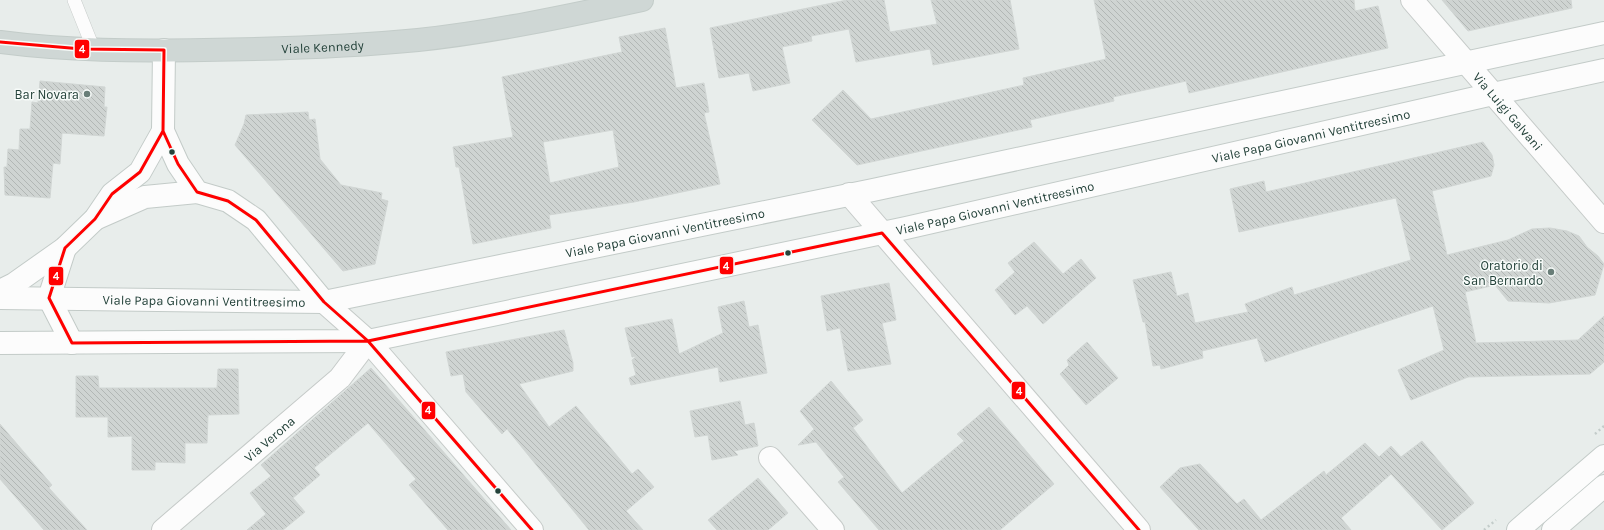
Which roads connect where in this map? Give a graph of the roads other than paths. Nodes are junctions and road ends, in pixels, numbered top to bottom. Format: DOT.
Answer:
graph roads {
  1 [pos="74,0"];
  2 [pos="642,0"];
  3 [pos="1412,0"];
  4 [pos="1604,33"];
  5 [pos="0,42"];
  6 [pos="94,50"];
  7 [pos="164,50"];
  8 [pos="1465,61"];
  9 [pos="1604,70"];
  10 [pos="1493,94"];
  11 [pos="163,131"];
  12 [pos="197,192"];
  13 [pos="849,194"];
  14 [pos="95,219"];
  15 [pos="1604,222"];
  16 [pos="882,233"];
  17 [pos="65,248"];
  18 [pos="0,291"];
  19 [pos="0,298"];
  20 [pos="49,298"];
  21 [pos="324,302"];
  22 [pos="368,341"];
  23 [pos="0,343"];
  24 [pos="72,343"];
  25 [pos="1604,456"];
  26 [pos="770,458"];
  27 [pos="1604,486"];
  28 [pos="163,530"];
  29 [pos="532,530"];
  30 [pos="833,530"];
  31 [pos="1139,530"];
  32 [pos="1518,530"];
  33 [pos="1553,530"];
  1 -- 6 [label="lane"];
  2 -- 7 [label="main road, Viale Kennedy"];
  3 -- 8 [label="street, Via Luigi Galvani"];
  4 -- 8 [label="street, Viale Papa Giovanni Ventitreesimo"];
  5 -- 6 [label="main road, Viale Kennedy"];
  6 -- 7 [label="main road, Viale Kennedy"];
  7 -- 11 [label="street"];
  8 -- 10 [label="street, Via Luigi Galvani"];
  8 -- 13 [label="street, Viale Papa Giovanni Ventitreesimo"];
  9 -- 10 [label="street, Viale Papa Giovanni Ventitreesimo"];
  10 -- 15 [label="street, Via Luigi Galvani"];
  10 -- 16 [label="street, Viale Papa Giovanni Ventitreesimo"];
  11 -- 12 [label="street"];
  11 -- 14 [label="street"];
  12 -- 14 [label="street"];
  12 -- 21 [label="street"];
  13 -- 16 [label="street"];
  13 -- 21 [label="street, Viale Papa Giovanni Ventitreesimo"];
  14 -- 17 [label="street"];
  16 -- 22 [label="street, Viale Papa Giovanni Ventitreesimo"];
  16 -- 31 [label="street"];
  17 -- 18 [label="street"];
  17 -- 20 [label="street"];
  19 -- 20 [label="street, Viale Papa Giovanni Ventitreesimo"];
  20 -- 21 [label="street, Viale Papa Giovanni Ventitreesimo"];
  20 -- 24 [label="street"];
  21 -- 22 [label="street"];
  22 -- 24 [label="street, Viale Papa Giovanni Ventitreesimo"];
  22 -- 28 [label="street, Via Verona"];
  22 -- 29 [label="street"];
  23 -- 24 [label="street, Viale Papa Giovanni Ventitreesimo"];
  25 -- 32 [label="street"];
  26 -- 30 [label="street"];
  27 -- 33 [label="street"];
}
